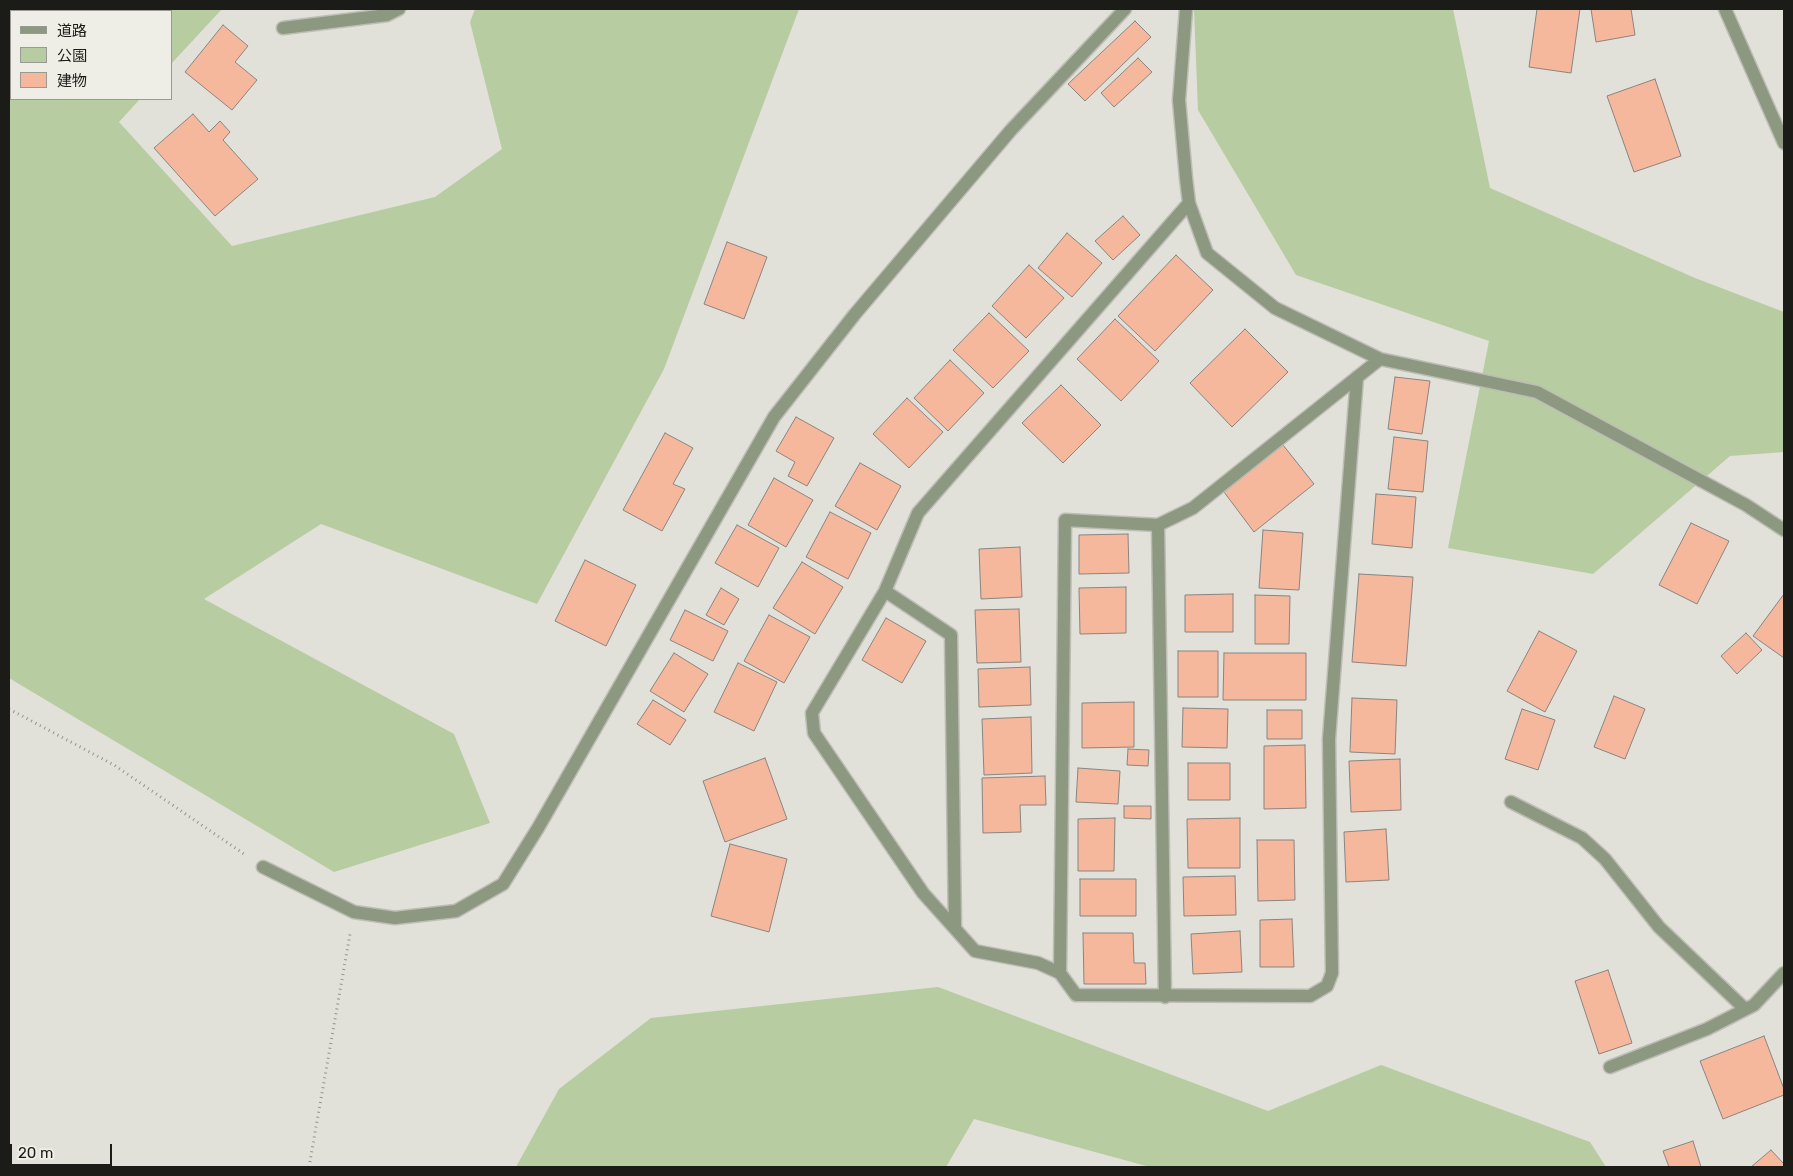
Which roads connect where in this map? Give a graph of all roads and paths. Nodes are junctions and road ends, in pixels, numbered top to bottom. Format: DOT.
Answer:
graph roads {
  1 [pos="399,9"];
  2 [pos="1125,9"];
  3 [pos="1186,9"];
  4 [pos="1725,9"];
  5 [pos="283,28"];
  6 [pos="1784,143"];
  7 [pos="1189,203"];
  8 [pos="1380,359"];
  9 [pos="1357,377"];
  10 [pos="1158,525"];
  11 [pos="1784,530"];
  12 [pos="884,591"];
  13 [pos="9,709"];
  14 [pos="1511,802"];
  15 [pos="263,867"];
  16 [pos="354,912"];
  17 [pos="955,928"];
  18 [pos="1060,973"];
  19 [pos="1784,973"];
  20 [pos="1165,997"];
  21 [pos="1745,1009"];
  22 [pos="1610,1067"];
  23 [pos="309,1167"];
  1 -- 5 [label="street"];
  2 -- 16 [label="street"];
  3 -- 7 [label="street"];
  4 -- 6 [label="street"];
  7 -- 8 [label="street"];
  7 -- 12 [label="street"];
  8 -- 9 [label="street"];
  8 -- 11 [label="street"];
  9 -- 10 [label="street"];
  9 -- 20 [label="street"];
  10 -- 18 [label="street"];
  10 -- 20 [label="street"];
  12 -- 17 [label="street"];
  12 -- 17 [label="street"];
  13 -- 15 [label="path"];
  14 -- 21 [label="street"];
  15 -- 16 [label="street"];
  16 -- 23 [label="path"];
  17 -- 18 [label="street"];
  18 -- 20 [label="street"];
  19 -- 21 [label="street"];
  21 -- 22 [label="street"];
}
